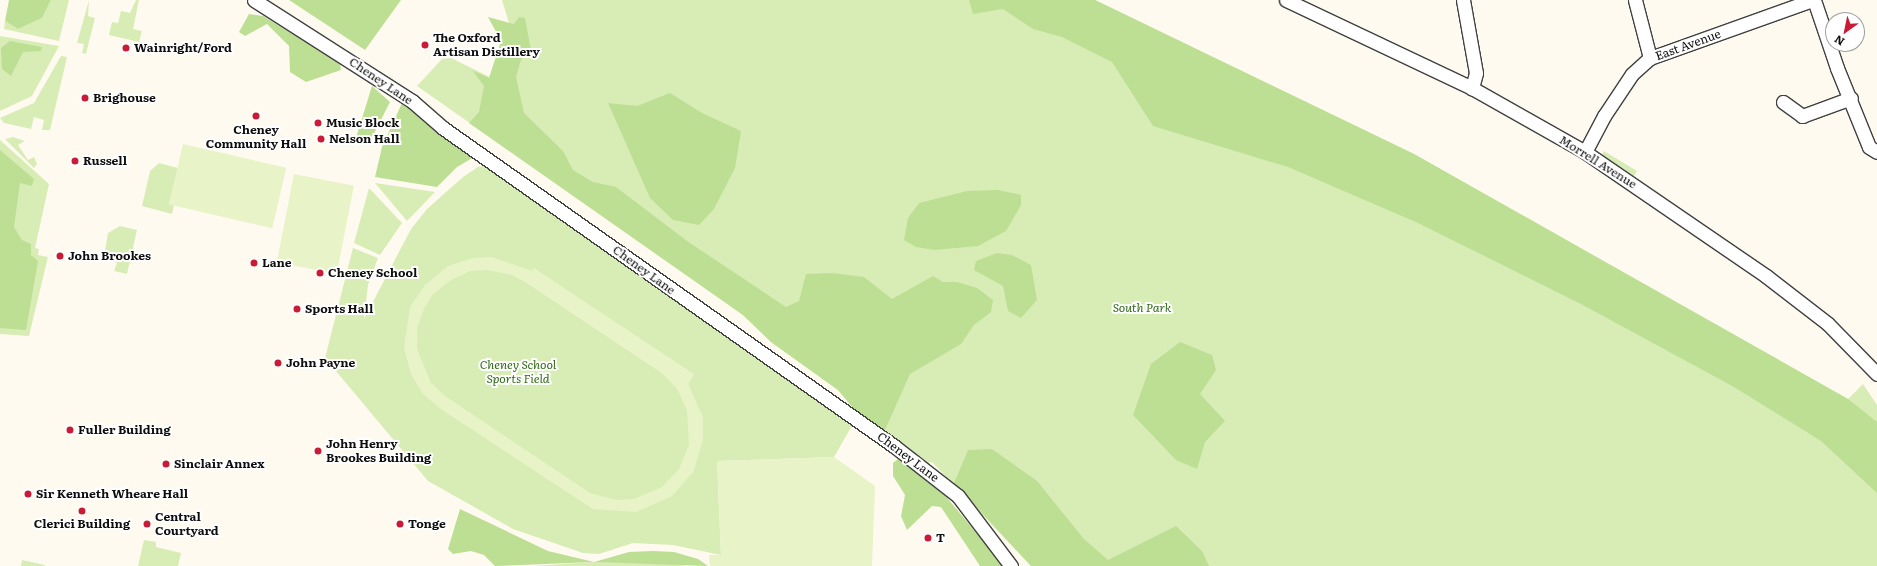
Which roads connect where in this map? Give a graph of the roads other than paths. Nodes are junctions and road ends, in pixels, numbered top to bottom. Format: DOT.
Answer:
graph roads {
  1 [pos="254,0"];
  2 [pos="1286,0"];
  3 [pos="1463,0"];
  4 [pos="1635,0"];
  5 [pos="1813,0"];
  6 [pos="1650,58"];
  7 [pos="1472,88"];
  8 [pos="1851,98"];
  9 [pos="1783,102"];
  10 [pos="1585,152"];
  11 [pos="1877,152"];
  12 [pos="1877,374"];
  13 [pos="1011,566"];
  1 -- 13 [label="street, Cheney Lane"];
  2 -- 7 [label="street, Morrell Avenue"];
  3 -- 7 [label="street"];
  4 -- 6 [label="street"];
  5 -- 6 [label="street, East Avenue"];
  5 -- 8 [label="street"];
  6 -- 10 [label="street, East Avenue"];
  7 -- 10 [label="street, Morrell Avenue"];
  8 -- 9 [label="street"];
  8 -- 11 [label="street"];
  10 -- 12 [label="street, Morrell Avenue"];
}
